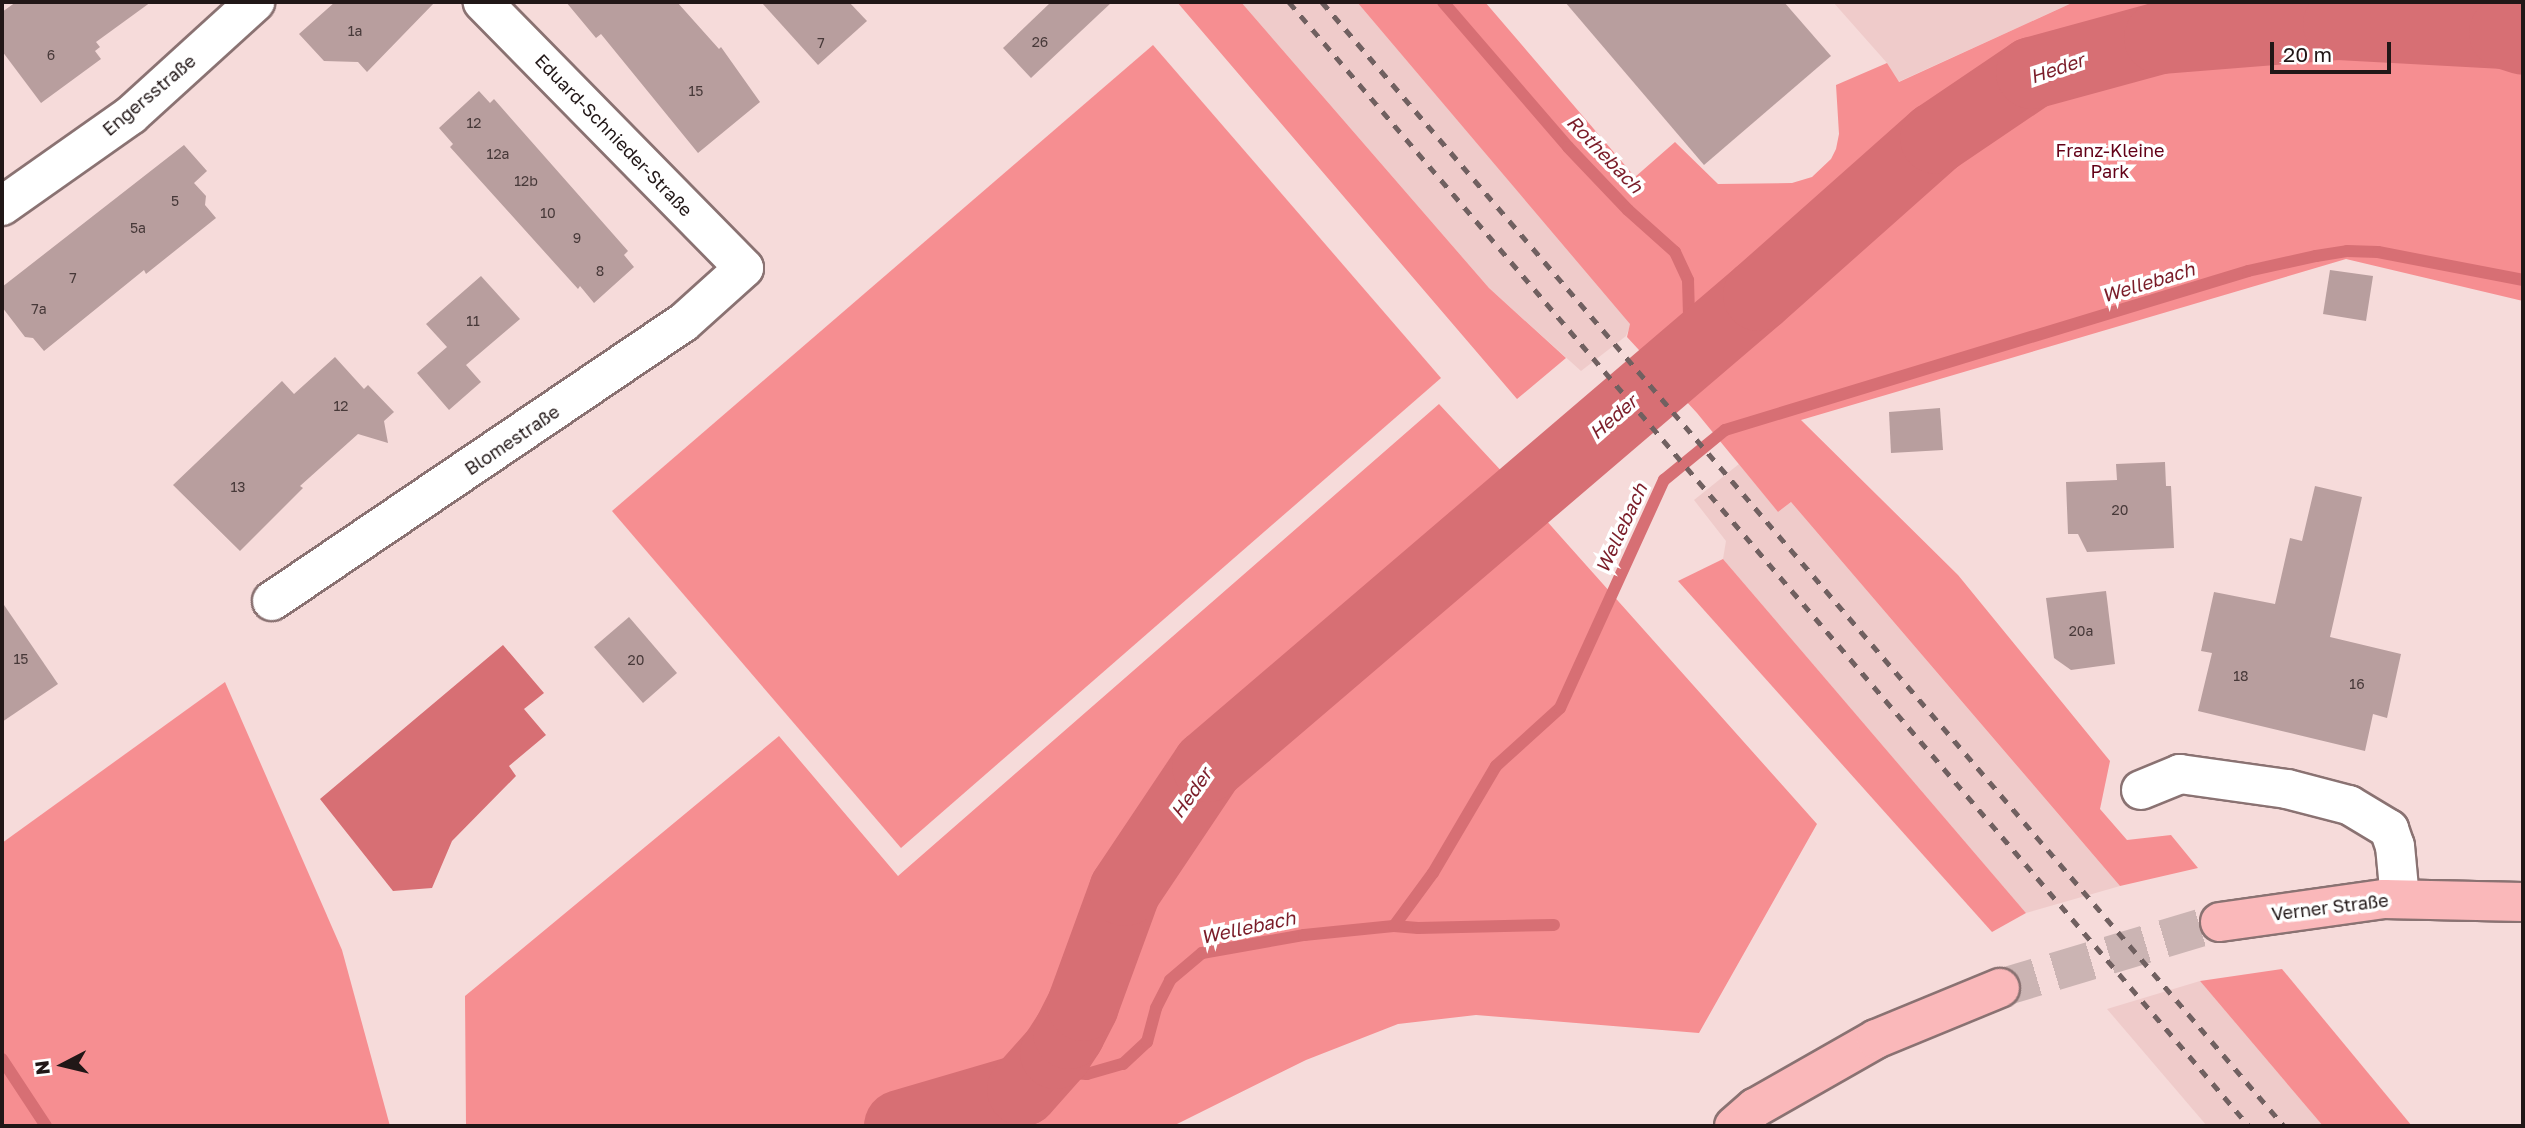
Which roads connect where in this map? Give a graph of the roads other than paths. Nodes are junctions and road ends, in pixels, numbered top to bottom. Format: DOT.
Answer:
graph roads {
  1 [pos="255,2"];
  2 [pos="483,2"];
  3 [pos="2,206"];
  4 [pos="744,268"];
  5 [pos="272,601"];
  6 [pos="2141,790"];
  7 [pos="2400,899"];
  8 [pos="2523,902"];
  9 [pos="2220,922"];
  10 [pos="2000,988"];
  11 [pos="1734,1126"];
  1 -- 3 [label="street, Engersstraße"];
  2 -- 4 [label="street, Eduard-Schnieder-Straße"];
  4 -- 5 [label="street, Blomestraße"];
  6 -- 7 [label="street"];
  7 -- 8 [label="main road, Verner Straße"];
  7 -- 9 [label="main road, Verner Straße"];
  10 -- 11 [label="main road"];
}
